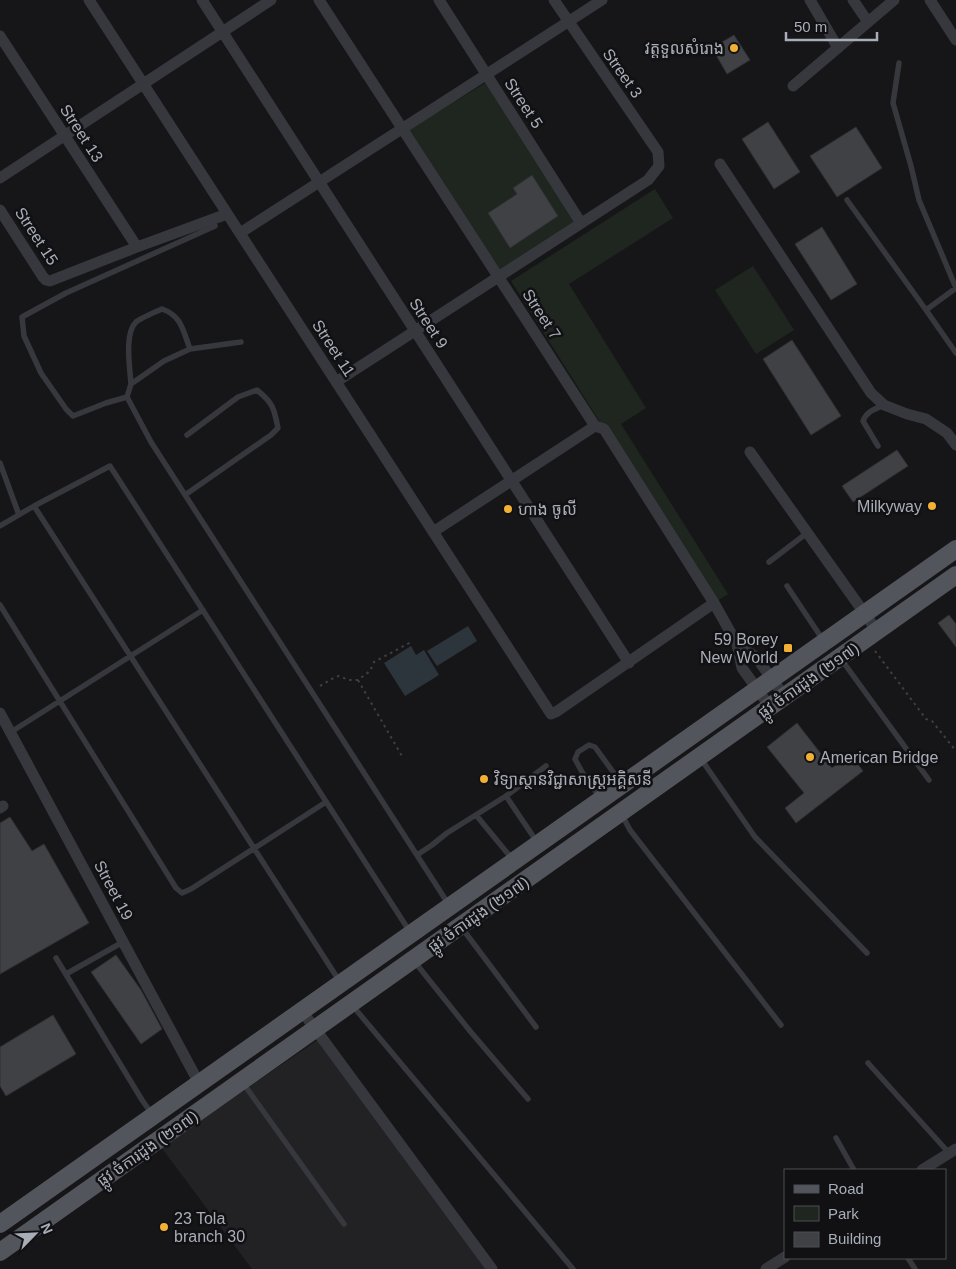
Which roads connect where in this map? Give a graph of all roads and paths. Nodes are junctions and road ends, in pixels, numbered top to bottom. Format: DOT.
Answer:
graph roads {
  1 [pos="89,0"];
  2 [pos="202,0"];
  3 [pos="272,0"];
  4 [pos="319,0"];
  5 [pos="439,0"];
  6 [pos="554,0"];
  7 [pos="602,0"];
  8 [pos="810,0"];
  9 [pos="854,0"];
  10 [pos="894,0"];
  11 [pos="930,0"];
  12 [pos="568,22"];
  13 [pos="868,22"];
  14 [pos="223,32"];
  15 [pos="0,36"];
  16 [pos="956,40"];
  17 [pos="838,48"];
  18 [pos="899,62"];
  19 [pos="486,74"];
  20 [pos="143,84"];
  21 [pos="792,86"];
  22 [pos="402,128"];
  23 [pos="64,136"];
  24 [pos="720,164"];
  25 [pos="0,178"];
  26 [pos="319,182"];
  27 [pos="847,200"];
  28 [pos="0,210"];
  29 [pos="228,214"];
  30 [pos="582,223"];
  31 [pos="215,226"];
  32 [pos="240,233"];
  33 [pos="137,247"];
  34 [pos="498,277"];
  35 [pos="926,310"];
  36 [pos="415,330"];
  37 [pos="241,342"];
  38 [pos="190,350"];
  39 [pos="956,353"];
  40 [pos="336,382"];
  41 [pos="131,384"];
  42 [pos="126,397"];
  43 [pos="884,405"];
  44 [pos="595,426"];
  45 [pos="187,435"];
  46 [pos="956,445"];
  47 [pos="878,446"];
  48 [pos="750,452"];
  49 [pos="0,463"];
  50 [pos="512,480"];
  51 [pos="185,495"];
  52 [pos="34,506"];
  53 [pos="19,515"];
  54 [pos="0,526"];
  55 [pos="433,532"];
  56 [pos="807,533"];
  57 [pos="956,548"];
  58 [pos="769,562"];
  59 [pos="954,580"];
  60 [pos="787,586"];
  61 [pos="714,603"];
  62 [pos="0,605"];
  63 [pos="203,610"];
  64 [pos="864,614"];
  65 [pos="871,635"];
  66 [pos="413,641"];
  67 [pos="825,642"];
  68 [pos="736,644"];
  69 [pos="130,656"];
  70 [pos="840,658"];
  71 [pos="629,663"];
  72 [pos="772,679"];
  73 [pos="358,680"];
  74 [pos="756,690"];
  75 [pos="311,691"];
  76 [pos="785,696"];
  77 [pos="60,701"];
  78 [pos="770,707"];
  79 [pos="0,713"];
  80 [pos="11,732"];
  81 [pos="956,751"];
  82 [pos="699,757"];
  83 [pos="403,758"];
  84 [pos="546,766"];
  85 [pos="929,780"];
  86 [pos="622,785"];
  87 [pos="506,796"];
  88 [pos="601,800"];
  89 [pos="326,802"];
  90 [pos="620,813"];
  91 [pos="476,815"];
  92 [pos="538,844"];
  93 [pos="254,849"];
  94 [pos="417,855"];
  95 [pos="514,861"];
  96 [pos="450,907"];
  97 [pos="461,926"];
  98 [pos="411,934"];
  99 [pos="123,942"];
  100 [pos="866,953"];
  101 [pos="56,958"];
  102 [pos="413,960"];
  103 [pos="66,974"];
  104 [pos="342,984"];
  105 [pos="351,1004"];
  106 [pos="302,1012"];
  107 [pos="781,1025"];
  108 [pos="536,1027"];
  109 [pos="316,1029"];
  110 [pos="868,1063"];
  111 [pos="242,1081"];
  112 [pos="199,1083"];
  113 [pos="528,1100"];
  114 [pos="153,1115"];
  115 [pos="836,1138"];
  116 [pos="952,1151"];
  117 [pos="853,1169"];
  118 [pos="924,1169"];
  119 [pos="0,1224"];
  120 [pos="344,1224"];
  121 [pos="0,1252"];
  122 [pos="784,1258"];
  123 [pos="492,1269"];
  124 [pos="573,1269"];
  125 [pos="766,1269"];
  1 -- 20 [label="street, Street 11"];
  2 -- 14 [label="street, Street 9"];
  3 -- 14 [label="street"];
  4 -- 22 [label="street, Street 7"];
  5 -- 19 [label="street, Street 5"];
  6 -- 12 [label="street, Street 3"];
  7 -- 12 [label="street"];
  8 -- 17 [label="street"];
  9 -- 13 [label="street"];
  10 -- 13 [label="street"];
  11 -- 16 [label="street"];
  12 -- 19 [label="street"];
  12 -- 30 [label="street, Street 3"];
  13 -- 17 [label="street"];
  14 -- 20 [label="street"];
  14 -- 26 [label="street, Street 9"];
  15 -- 23 [label="street, Street 13"];
  17 -- 21 [label="street"];
  18 -- 35 [label="lane"];
  19 -- 22 [label="street"];
  19 -- 30 [label="street, Street 5"];
  20 -- 23 [label="street"];
  20 -- 29 [label="street, Street 11"];
  22 -- 26 [label="street"];
  22 -- 34 [label="street, Street 7"];
  23 -- 25 [label="street"];
  23 -- 33 [label="street, Street 13"];
  24 -- 43 [label="street"];
  26 -- 32 [label="street"];
  26 -- 36 [label="street, Street 9"];
  27 -- 35 [label="lane"];
  28 -- 33 [label="street, Street 15"];
  29 -- 32 [label="street, Street 11"];
  29 -- 33 [label="street"];
  30 -- 34 [label="street"];
  31 -- 42 [label="lane"];
  32 -- 40 [label="street, Street 11"];
  34 -- 36 [label="street"];
  34 -- 44 [label="street, Street 7"];
  35 -- 39 [label="lane"];
  36 -- 40 [label="street"];
  36 -- 50 [label="street, Street 9"];
  37 -- 38 [label="lane"];
  38 -- 41 [label="lane"];
  38 -- 41 [label="lane"];
  40 -- 55 [label="street, Street 11"];
  41 -- 42 [label="lane"];
  42 -- 51 [label="lane"];
  43 -- 46 [label="street"];
  43 -- 47 [label="lane"];
  44 -- 50 [label="street"];
  44 -- 61 [label="street, Street 7"];
  45 -- 51 [label="lane"];
  48 -- 56 [label="street"];
  49 -- 53 [label="lane"];
  50 -- 55 [label="street"];
  50 -- 71 [label="street, Street 9"];
  51 -- 75 [label="lane"];
  52 -- 53 [label="lane"];
  52 -- 63 [label="lane"];
  52 -- 69 [label="lane"];
  53 -- 54 [label="lane"];
  55 -- 71 [label="street, Street 11"];
  56 -- 58 [label="lane"];
  56 -- 64 [label="street"];
  57 -- 64 [label="main road, ផ្លូវ ចំការដូង (២១៧)"];
  59 -- 65 [label="main road, ផ្លូវ ចំការដូង (២១៧)"];
  60 -- 67 [label="lane"];
  61 -- 68 [label="street, Street 7"];
  61 -- 71 [label="street"];
  62 -- 77 [label="lane"];
  63 -- 69 [label="lane"];
  63 -- 89 [label="lane"];
  64 -- 65 [label="street"];
  64 -- 67 [label="main road, ផ្លូវ ចំការដូង (២១៧)"];
  65 -- 70 [label="main road, ផ្លូវ ចំការដូង (២១៧)"];
  65 -- 81 [label="path"];
  66 -- 73 [label="path"];
  67 -- 72 [label="main road, ផ្លូវ ចំការដូង (២១៧)"];
  68 -- 72 [label="street, Street 7"];
  68 -- 74 [label="street, Street 7"];
  69 -- 77 [label="lane"];
  69 -- 93 [label="lane"];
  70 -- 76 [label="main road, ផ្លូវ ចំការដូង (២១៧)"];
  70 -- 85 [label="lane"];
  72 -- 74 [label="main road, ផ្លូវ ចំការដូង (២១៧)"];
  72 -- 76 [label="street, Street 7"];
  73 -- 75 [label="path"];
  73 -- 83 [label="path"];
  74 -- 78 [label="street, Street 7"];
  74 -- 86 [label="main road, ផ្លូវ ចំការដូង (២១៧)"];
  75 -- 94 [label="lane"];
  76 -- 78 [label="main road, ផ្លូវ ចំការដូង (២១៧)"];
  77 -- 80 [label="lane"];
  77 -- 93 [label="lane"];
  78 -- 82 [label="main road, ផ្លូវ ចំការដូង (២១៧)"];
  79 -- 80 [label="street, Street 19"];
  80 -- 99 [label="street, Street 19"];
  82 -- 90 [label="main road, ផ្លូវ ចំការដូង (២១៧)"];
  82 -- 100 [label="lane"];
  84 -- 87 [label="lane"];
  86 -- 88 [label="main road, ផ្លូវ ចំការដូង (២១៧)"];
  86 -- 88 [label="lane"];
  87 -- 91 [label="lane"];
  87 -- 92 [label="lane"];
  88 -- 92 [label="main road, ផ្លូវ ចំការដូង (២១៧)"];
  89 -- 93 [label="lane"];
  89 -- 98 [label="lane"];
  90 -- 97 [label="main road, ផ្លូវ ចំការដូង (២១៧)"];
  90 -- 107 [label="lane"];
  91 -- 94 [label="lane"];
  91 -- 95 [label="lane"];
  92 -- 95 [label="main road, ផ្លូវ ចំការដូង (២១៧)"];
  93 -- 104 [label="lane"];
  94 -- 96 [label="lane"];
  95 -- 96 [label="main road, ផ្លូវ ចំការដូង (២១៧)"];
  96 -- 98 [label="main road, ផ្លូវ ចំការដូង (២១៧)"];
  97 -- 102 [label="main road, ផ្លូវ ចំការដូង (២១៧)"];
  97 -- 108 [label="lane"];
  98 -- 104 [label="main road, ផ្លូវ ចំការដូង (២១៧)"];
  99 -- 103 [label="lane"];
  99 -- 112 [label="street, Street 19"];
  101 -- 103 [label="lane"];
  102 -- 105 [label="main road, ផ្លូវ ចំការដូង (២១៧)"];
  102 -- 113 [label="lane"];
  103 -- 114 [label="lane"];
  104 -- 106 [label="main road, ផ្លូវ ចំការដូង (២១៧)"];
  105 -- 109 [label="main road, ផ្លូវ ចំការដូង (២១៧)"];
  105 -- 124 [label="lane"];
  106 -- 109 [label="street"];
  106 -- 112 [label="main road, ផ្លូវ ចំការដូង (២១៧)"];
  109 -- 111 [label="main road, ផ្លូវ ចំការដូង (២១៧)"];
  109 -- 123 [label="street"];
  110 -- 116 [label="lane"];
  111 -- 120 [label="lane"];
  111 -- 121 [label="main road, ផ្លូវ ចំការដូង (២១៧)"];
  112 -- 114 [label="main road, ផ្លូវ ចំការដូង (២១៧)"];
  114 -- 119 [label="main road, ផ្លូវ ចំការដូង (២១៧)"];
  115 -- 117 [label="lane"];
  116 -- 118 [label="street"];
  122 -- 125 [label="street"];
}
